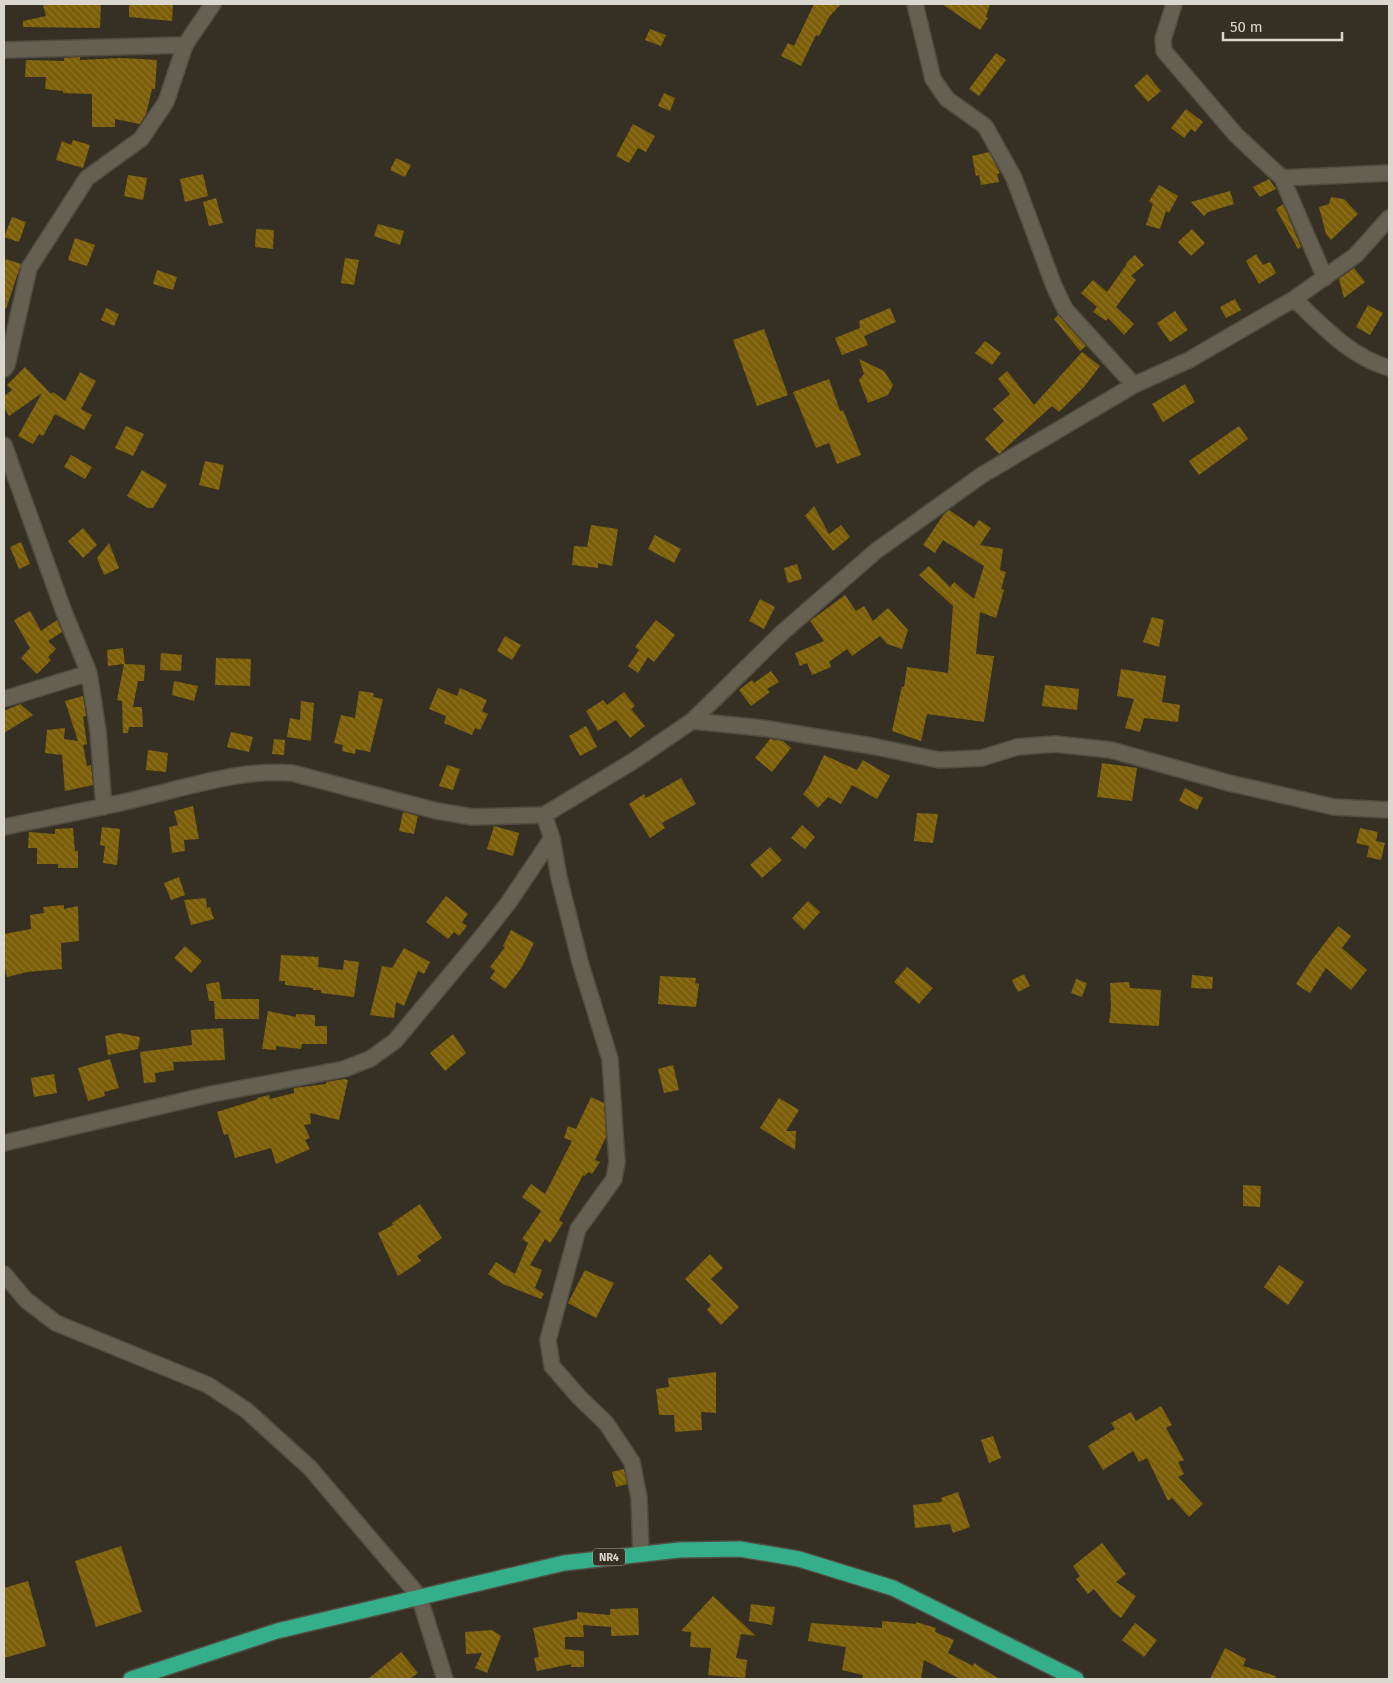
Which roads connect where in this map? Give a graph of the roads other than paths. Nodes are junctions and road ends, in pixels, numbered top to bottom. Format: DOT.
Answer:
graph roads {
  1 [pos="213,4"];
  2 [pos="915,4"];
  3 [pos="1174,4"];
  4 [pos="186,45"];
  5 [pos="4,50"];
  6 [pos="1389,173"];
  7 [pos="1282,178"];
  8 [pos="1389,218"];
  9 [pos="1325,278"];
  10 [pos="1294,299"];
  11 [pos="1389,368"];
  12 [pos="4,370"];
  13 [pos="1134,385"];
  14 [pos="4,445"];
  15 [pos="89,672"];
  16 [pos="4,699"];
  17 [pos="692,721"];
  18 [pos="104,807"];
  19 [pos="1389,810"];
  20 [pos="544,815"];
  21 [pos="4,827"];
  22 [pos="552,838"];
  23 [pos="4,1143"];
  24 [pos="4,1274"];
  25 [pos="641,1553"];
  26 [pos="419,1596"];
  27 [pos="131,1679"];
  28 [pos="445,1679"];
  29 [pos="1076,1679"];
  1 -- 4 [label="street"];
  2 -- 13 [label="street"];
  3 -- 7 [label="street"];
  4 -- 5 [label="street"];
  4 -- 12 [label="street"];
  6 -- 7 [label="street"];
  7 -- 9 [label="street"];
  8 -- 9 [label="street"];
  9 -- 10 [label="street"];
  10 -- 11 [label="street"];
  10 -- 13 [label="street"];
  13 -- 17 [label="street"];
  14 -- 15 [label="street"];
  15 -- 16 [label="street"];
  15 -- 18 [label="street"];
  17 -- 19 [label="street"];
  17 -- 20 [label="street"];
  18 -- 20 [label="street"];
  18 -- 21 [label="street"];
  20 -- 22 [label="street"];
  22 -- 23 [label="street"];
  22 -- 25 [label="street"];
  24 -- 26 [label="street"];
  25 -- 26 [label="highway, NR4"];
  25 -- 29 [label="highway, NR4"];
  26 -- 27 [label="highway, NR4"];
  26 -- 28 [label="street"];
}
